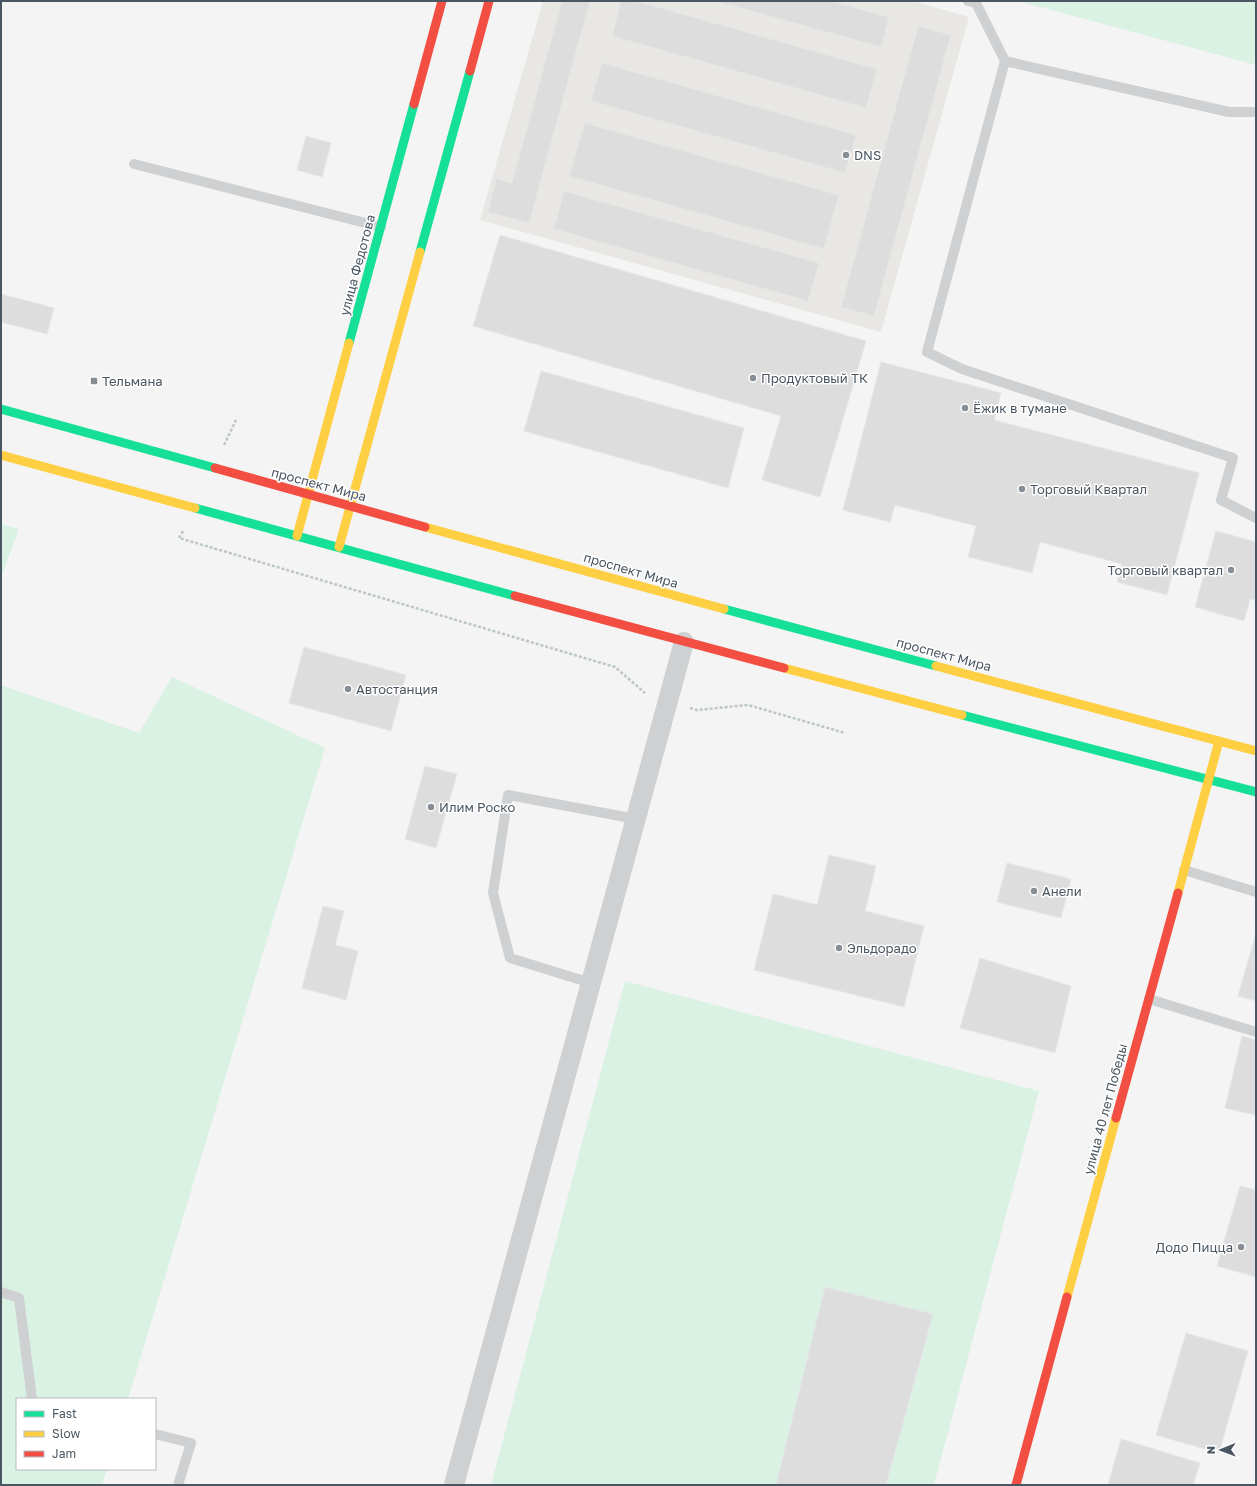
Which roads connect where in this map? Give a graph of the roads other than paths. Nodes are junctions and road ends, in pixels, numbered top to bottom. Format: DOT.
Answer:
graph roads {
  1 [pos="442,1"];
  2 [pos="489,1"];
  3 [pos="968,1"];
  4 [pos="1005,61"];
  5 [pos="1256,112"];
  6 [pos="134,164"];
  7 [pos="381,227"];
  8 [pos="1,409"];
  9 [pos="1,455"];
  10 [pos="308,494"];
  11 [pos="350,506"];
  12 [pos="1256,518"];
  13 [pos="297,536"];
  14 [pos="339,547"];
  15 [pos="684,642"];
  16 [pos="1219,741"];
  17 [pos="1256,751"];
  18 [pos="1209,779"];
  19 [pos="1256,792"];
  20 [pos="636,819"];
  21 [pos="1184,870"];
  22 [pos="1256,892"];
  23 [pos="591,983"];
  24 [pos="1149,999"];
  25 [pos="1256,1032"];
  26 [pos="1,1292"];
  27 [pos="32,1398"];
  28 [pos="156,1434"];
  29 [pos="178,1485"];
  30 [pos="454,1485"];
  31 [pos="1016,1485"];
  1 -- 7 [label="street, улица Федотова"];
  2 -- 11 [label="street"];
  3 -- 4 [label="lane"];
  4 -- 5 [label="lane"];
  4 -- 12 [label="lane"];
  6 -- 7 [label="lane"];
  7 -- 10 [label="street, улица Федотова"];
  8 -- 10 [label="street, проспект Мира"];
  9 -- 13 [label="street"];
  10 -- 11 [label="street, проспект Мира"];
  10 -- 13 [label="street, улица Федотова"];
  11 -- 14 [label="street"];
  11 -- 16 [label="street, проспект Мира"];
  13 -- 14 [label="street"];
  14 -- 15 [label="street"];
  15 -- 18 [label="street"];
  15 -- 20 [label="street"];
  16 -- 17 [label="street, проспект Мира"];
  16 -- 18 [label="street, улица 40 лет Победы"];
  18 -- 19 [label="street"];
  18 -- 21 [label="street, улица 40 лет Победы"];
  20 -- 23 [label="street"];
  20 -- 23 [label="lane"];
  21 -- 22 [label="lane"];
  21 -- 24 [label="street, улица 40 лет Победы"];
  23 -- 30 [label="street"];
  24 -- 25 [label="lane"];
  24 -- 31 [label="street, улица 40 лет Победы"];
  26 -- 27 [label="lane"];
  28 -- 29 [label="lane"];
}
